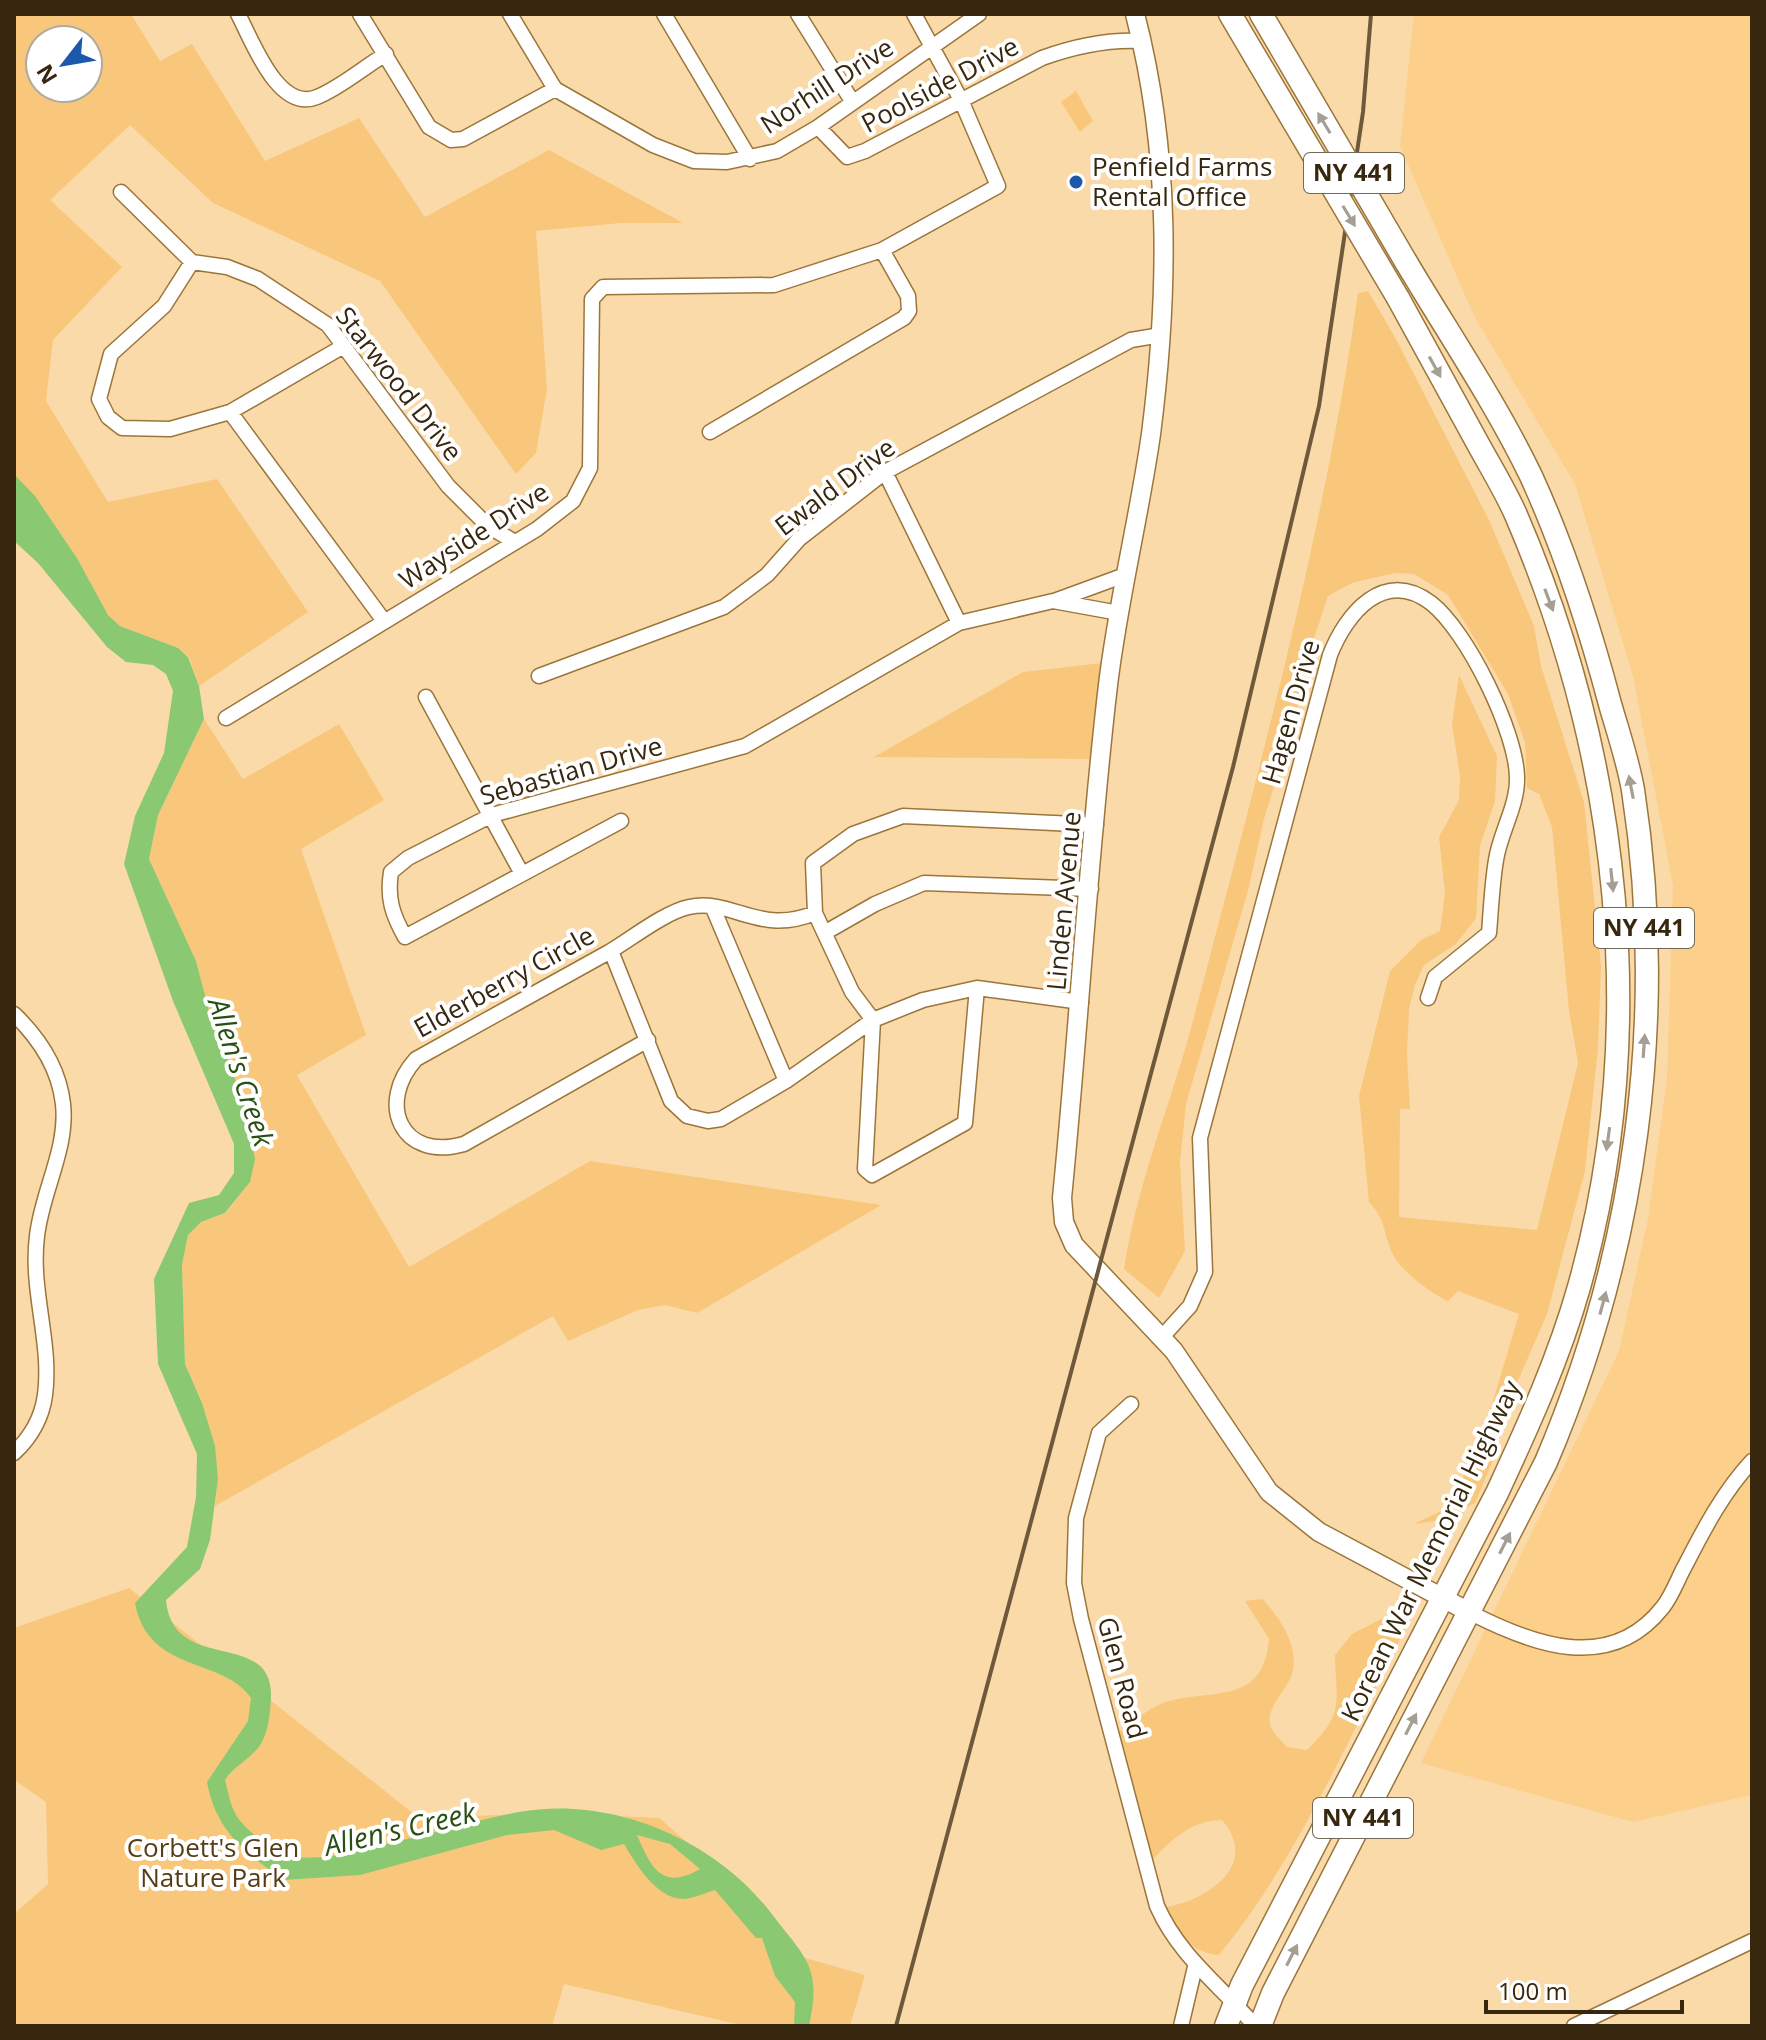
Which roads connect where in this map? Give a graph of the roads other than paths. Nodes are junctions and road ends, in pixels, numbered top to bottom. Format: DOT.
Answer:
graph roads {
  1 [pos="238,14"];
  2 [pos="360,14"];
  3 [pos="510,14"];
  4 [pos="664,14"];
  5 [pos="798,14"];
  6 [pos="914,14"];
  7 [pos="979,14"];
  8 [pos="1135,14"];
  9 [pos="1230,14"];
  10 [pos="1261,14"];
  11 [pos="1142,41"];
  12 [pos="933,44"];
  13 [pos="386,54"];
  14 [pos="555,89"];
  15 [pos="961,100"];
  16 [pos="852,101"];
  17 [pos="818,127"];
  18 [pos="750,159"];
  19 [pos="121,192"];
  20 [pos="882,250"];
  21 [pos="192,262"];
  22 [pos="1161,335"];
  23 [pos="342,347"];
  24 [pos="230,412"];
  25 [pos="710,432"];
  26 [pos="885,472"];
  27 [pos="515,542"];
  28 [pos="1125,575"];
  29 [pos="1053,601"];
  30 [pos="1119,613"];
  31 [pos="384,621"];
  32 [pos="959,623"];
  33 [pos="539,676"];
  34 [pos="426,697"];
  35 [pos="226,718"];
  36 [pos="492,815"];
  37 [pos="621,821"];
  38 [pos="1096,825"];
  39 [pos="522,874"];
  40 [pos="1091,889"];
  41 [pos="713,908"];
  42 [pos="815,913"];
  43 [pos="826,932"];
  44 [pos="611,951"];
  45 [pos="977,988"];
  46 [pos="1428,998"];
  47 [pos="1081,1002"];
  48 [pos="14,1014"];
  49 [pos="873,1020"];
  50 [pos="648,1040"];
  51 [pos="786,1081"];
  52 [pos="1162,1337"];
  53 [pos="1131,1404"];
  54 [pos="14,1453"];
  55 [pos="1752,1461"];
  56 [pos="1443,1598"];
  57 [pos="1469,1612"];
  58 [pos="1752,1941"];
  59 [pos="1195,1967"];
  60 [pos="1234,2002"];
  61 [pos="1181,2026"];
  62 [pos="1226,2026"];
  63 [pos="1257,2026"];
  64 [pos="1574,2026"];
  1 -- 13 [label="street"];
  2 -- 13 [label="street"];
  3 -- 14 [label="street, Norhill Drive"];
  4 -- 18 [label="street"];
  5 -- 16 [label="street"];
  6 -- 12 [label="street"];
  7 -- 12 [label="street, Norhill Drive"];
  8 -- 11 [label="street, Linden Avenue"];
  9 -- 56 [label="main road, Korean War Memorial Highway / NY 441, one-way, bridge"];
  57 -- 10 [label="main road, NY 441, one-way, bridge"];
  11 -- 15 [label="street, Poolside Drive"];
  11 -- 22 [label="street, Linden Avenue"];
  12 -- 15 [label="street"];
  12 -- 16 [label="street, Norhill Drive"];
  13 -- 14 [label="street"];
  14 -- 18 [label="street, Norhill Drive"];
  15 -- 17 [label="street, Poolside Drive"];
  15 -- 20 [label="street, Wayside Drive"];
  16 -- 17 [label="street, Norhill Drive"];
  17 -- 18 [label="street, Norhill Drive"];
  19 -- 21 [label="street"];
  20 -- 25 [label="street"];
  20 -- 27 [label="street, Wayside Drive"];
  21 -- 23 [label="street, Starwood Drive"];
  21 -- 24 [label="street"];
  22 -- 26 [label="street, Ewald Drive"];
  22 -- 28 [label="street, Linden Avenue"];
  23 -- 24 [label="street"];
  23 -- 27 [label="street, Starwood Drive"];
  24 -- 31 [label="street"];
  26 -- 32 [label="street"];
  26 -- 33 [label="street, Ewald Drive"];
  27 -- 31 [label="street, Wayside Drive"];
  28 -- 29 [label="street, Sebastian Drive"];
  28 -- 30 [label="street, Linden Avenue"];
  29 -- 30 [label="street, Sebastian Drive"];
  29 -- 32 [label="street, Sebastian Drive"];
  30 -- 38 [label="street, Linden Avenue"];
  31 -- 35 [label="street, Wayside Drive"];
  32 -- 36 [label="street, Sebastian Drive"];
  34 -- 36 [label="street"];
  36 -- 39 [label="street"];
  36 -- 39 [label="street, Sebastian Drive"];
  37 -- 39 [label="street, Sebastian Drive"];
  38 -- 40 [label="street, Linden Avenue"];
  38 -- 42 [label="street"];
  40 -- 43 [label="street"];
  40 -- 47 [label="street, Linden Avenue"];
  41 -- 42 [label="street, Elderberry Circle"];
  41 -- 44 [label="street, Elderberry Circle"];
  41 -- 51 [label="street"];
  42 -- 43 [label="street"];
  43 -- 49 [label="street"];
  44 -- 50 [label="street"];
  44 -- 50 [label="street, Elderberry Circle"];
  45 -- 47 [label="street"];
  45 -- 49 [label="street"];
  45 -- 49 [label="street"];
  46 -- 52 [label="street, Hagen Drive"];
  47 -- 52 [label="street, Linden Avenue"];
  48 -- 54 [label="street"];
  49 -- 51 [label="street"];
  50 -- 51 [label="street"];
  52 -- 56 [label="street, Linden Avenue"];
  53 -- 59 [label="street, Glen Road"];
  55 -- 57 [label="street"];
  56 -- 57 [label="street, Linden Avenue"];
  56 -- 60 [label="main road, Korean War Memorial Highway / NY 441"];
  63 -- 57 [label="main road, NY 441, one-way"];
  58 -- 64 [label="street"];
  59 -- 60 [label="street, Glen Road"];
  59 -- 61 [label="street"];
  60 -- 62 [label="main road, Korean War Memorial Highway / NY 441"];
  60 -- 63 [label="street, Glen Road"];
}
